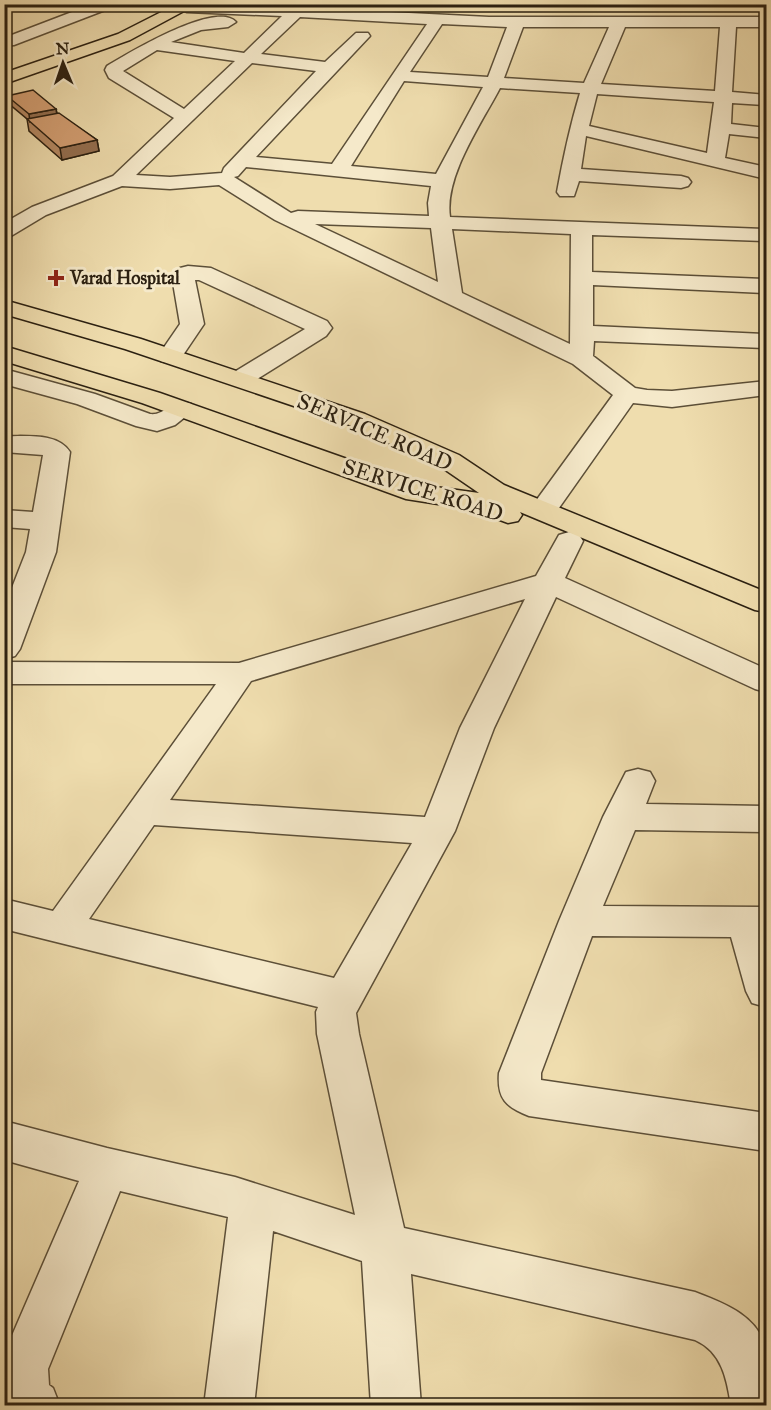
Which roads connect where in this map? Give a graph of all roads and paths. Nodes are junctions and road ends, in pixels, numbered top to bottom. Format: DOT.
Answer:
graph roads {
  1 [pos="108,4"];
  2 [pos="491,4"];
  3 [pos="575,4"];
  4 [pos="188,6"];
  5 [pos="295,13"];
  6 [pos="437,20"];
  7 [pos="489,22"];
  8 [pos="517,22"];
  9 [pos="728,22"];
  10 [pos="766,22"];
  11 [pos="578,23"];
  12 [pos="619,23"];
  13 [pos="280,26"];
  14 [pos="362,36"];
  15 [pos="124,37"];
  16 [pos="6,41"];
  17 [pos="153,44"];
  18 [pos="248,58"];
  19 [pos="47,64"];
  20 [pos="329,67"];
  21 [pos="399,76"];
  22 [pos="4,79"];
  23 [pos="494,82"];
  24 [pos="590,88"];
  25 [pos="724,97"];
  26 [pos="766,100"];
  27 [pos="185,117"];
  28 [pos="721,128"];
  29 [pos="579,129"];
  30 [pos="766,133"];
  31 [pos="242,161"];
  32 [pos="715,161"];
  33 [pos="337,172"];
  34 [pos="766,173"];
  35 [pos="223,179"];
  36 [pos="120,180"];
  37 [pos="442,181"];
  38 [pos="681,182"];
  39 [pos="16,205"];
  40 [pos="39,211"];
  41 [pos="282,216"];
  42 [pos="442,222"];
  43 [pos="581,228"];
  44 [pos="4,232"];
  45 [pos="766,235"];
  46 [pos="581,278"];
  47 [pos="766,286"];
  48 [pos="451,295"];
  49 [pos="4,307"];
  50 [pos="4,322"];
  51 [pos="582,333"];
  52 [pos="4,337"];
  53 [pos="766,341"];
  54 [pos="4,353"];
  55 [pos="170,356"];
  56 [pos="582,359"];
  57 [pos="4,376"];
  58 [pos="240,379"];
  59 [pos="766,388"];
  60 [pos="627,394"];
  61 [pos="183,410"];
  62 [pos="4,444"];
  63 [pos="485,496"];
  64 [pos="543,509"];
  65 [pos="4,518"];
  66 [pos="46,522"];
  67 [pos="569,541"];
  68 [pos="548,582"];
  69 [pos="766,603"];
  70 [pos="766,625"];
  71 [pos="4,649"];
  72 [pos="4,673"];
  73 [pos="240,674"];
  74 [pos="766,681"];
  75 [pos="638,781"];
  76 [pos="144,812"];
  77 [pos="621,817"];
  78 [pos="766,819"];
  79 [pos="437,831"];
  80 [pos="4,914"];
  81 [pos="578,921"];
  82 [pos="756,922"];
  83 [pos="62,928"];
  84 [pos="766,991"];
  85 [pos="344,997"];
  86 [pos="766,1132"];
  87 [pos="4,1140"];
  88 [pos="107,1168"];
  89 [pos="254,1204"];
  90 [pos="385,1246"];
  91 [pos="35,1406"];
  92 [pos="229,1406"];
  93 [pos="396,1406"];
  94 [pos="756,1406"];
  1 -- 16 [label="street"];
  2 -- 7 [label="street"];
  3 -- 11 [label="street"];
  4 -- 5 [label="street"];
  4 -- 15 [label="main road"];
  5 -- 6 [label="street"];
  5 -- 13 [label="street"];
  6 -- 7 [label="street"];
  6 -- 21 [label="street"];
  7 -- 8 [label="street"];
  8 -- 11 [label="street"];
  8 -- 23 [label="street"];
  9 -- 10 [label="street"];
  9 -- 12 [label="street"];
  9 -- 25 [label="street"];
  11 -- 12 [label="street"];
  12 -- 24 [label="street"];
  13 -- 17 [label="street"];
  13 -- 18 [label="street"];
  14 -- 20 [label="street"];
  15 -- 17 [label="street"];
  15 -- 19 [label="main road"];
  16 -- 19 [label="street"];
  17 -- 18 [label="street"];
  17 -- 27 [label="street"];
  18 -- 20 [label="street"];
  18 -- 27 [label="street"];
  19 -- 22 [label="main road"];
  20 -- 31 [label="street"];
  21 -- 23 [label="street"];
  21 -- 33 [label="street"];
  23 -- 24 [label="street"];
  23 -- 37 [label="street"];
  24 -- 25 [label="street"];
  24 -- 29 [label="street"];
  25 -- 26 [label="street"];
  25 -- 28 [label="street"];
  27 -- 36 [label="street"];
  28 -- 30 [label="street"];
  28 -- 32 [label="street"];
  29 -- 32 [label="street"];
  29 -- 38 [label="street"];
  31 -- 33 [label="street"];
  31 -- 35 [label="street"];
  32 -- 34 [label="street"];
  33 -- 37 [label="street"];
  35 -- 36 [label="street"];
  35 -- 41 [label="street"];
  36 -- 40 [label="street"];
  37 -- 42 [label="street"];
  39 -- 40 [label="street"];
  40 -- 44 [label="street"];
  41 -- 42 [label="street"];
  41 -- 48 [label="street"];
  42 -- 43 [label="street"];
  42 -- 48 [label="street"];
  43 -- 45 [label="street"];
  43 -- 46 [label="street"];
  46 -- 47 [label="street"];
  46 -- 51 [label="street"];
  48 -- 56 [label="street"];
  49 -- 55 [label="main road, SERVICE ROAD"];
  50 -- 63 [label="main road"];
  51 -- 53 [label="street"];
  51 -- 56 [label="street"];
  52 -- 63 [label="main road"];
  54 -- 61 [label="main road, SERVICE ROAD"];
  55 -- 58 [label="main road, SERVICE ROAD"];
  55 -- 58 [label="street"];
  56 -- 60 [label="street"];
  57 -- 61 [label="street"];
  58 -- 63 [label="main road, SERVICE ROAD"];
  59 -- 60 [label="street"];
  60 -- 64 [label="street"];
  61 -- 63 [label="main road, SERVICE ROAD"];
  62 -- 66 [label="street"];
  63 -- 64 [label="main road, SERVICE ROAD"];
  63 -- 67 [label="main road, SERVICE ROAD"];
  64 -- 69 [label="main road, SERVICE ROAD"];
  65 -- 66 [label="street"];
  66 -- 71 [label="street"];
  67 -- 68 [label="street"];
  67 -- 70 [label="main road, SERVICE ROAD"];
  68 -- 73 [label="street"];
  68 -- 74 [label="street"];
  68 -- 79 [label="street"];
  72 -- 73 [label="street"];
  73 -- 76 [label="street"];
  75 -- 77 [label="street"];
  76 -- 79 [label="street"];
  76 -- 83 [label="street"];
  77 -- 78 [label="street"];
  77 -- 81 [label="street"];
  79 -- 85 [label="street"];
  80 -- 83 [label="street"];
  81 -- 82 [label="street"];
  81 -- 86 [label="street"];
  82 -- 84 [label="street"];
  83 -- 85 [label="street"];
  85 -- 90 [label="street"];
  87 -- 88 [label="street"];
  88 -- 89 [label="street"];
  88 -- 91 [label="street"];
  89 -- 90 [label="street"];
  89 -- 92 [label="street"];
  90 -- 93 [label="street"];
  90 -- 94 [label="street"];
}
